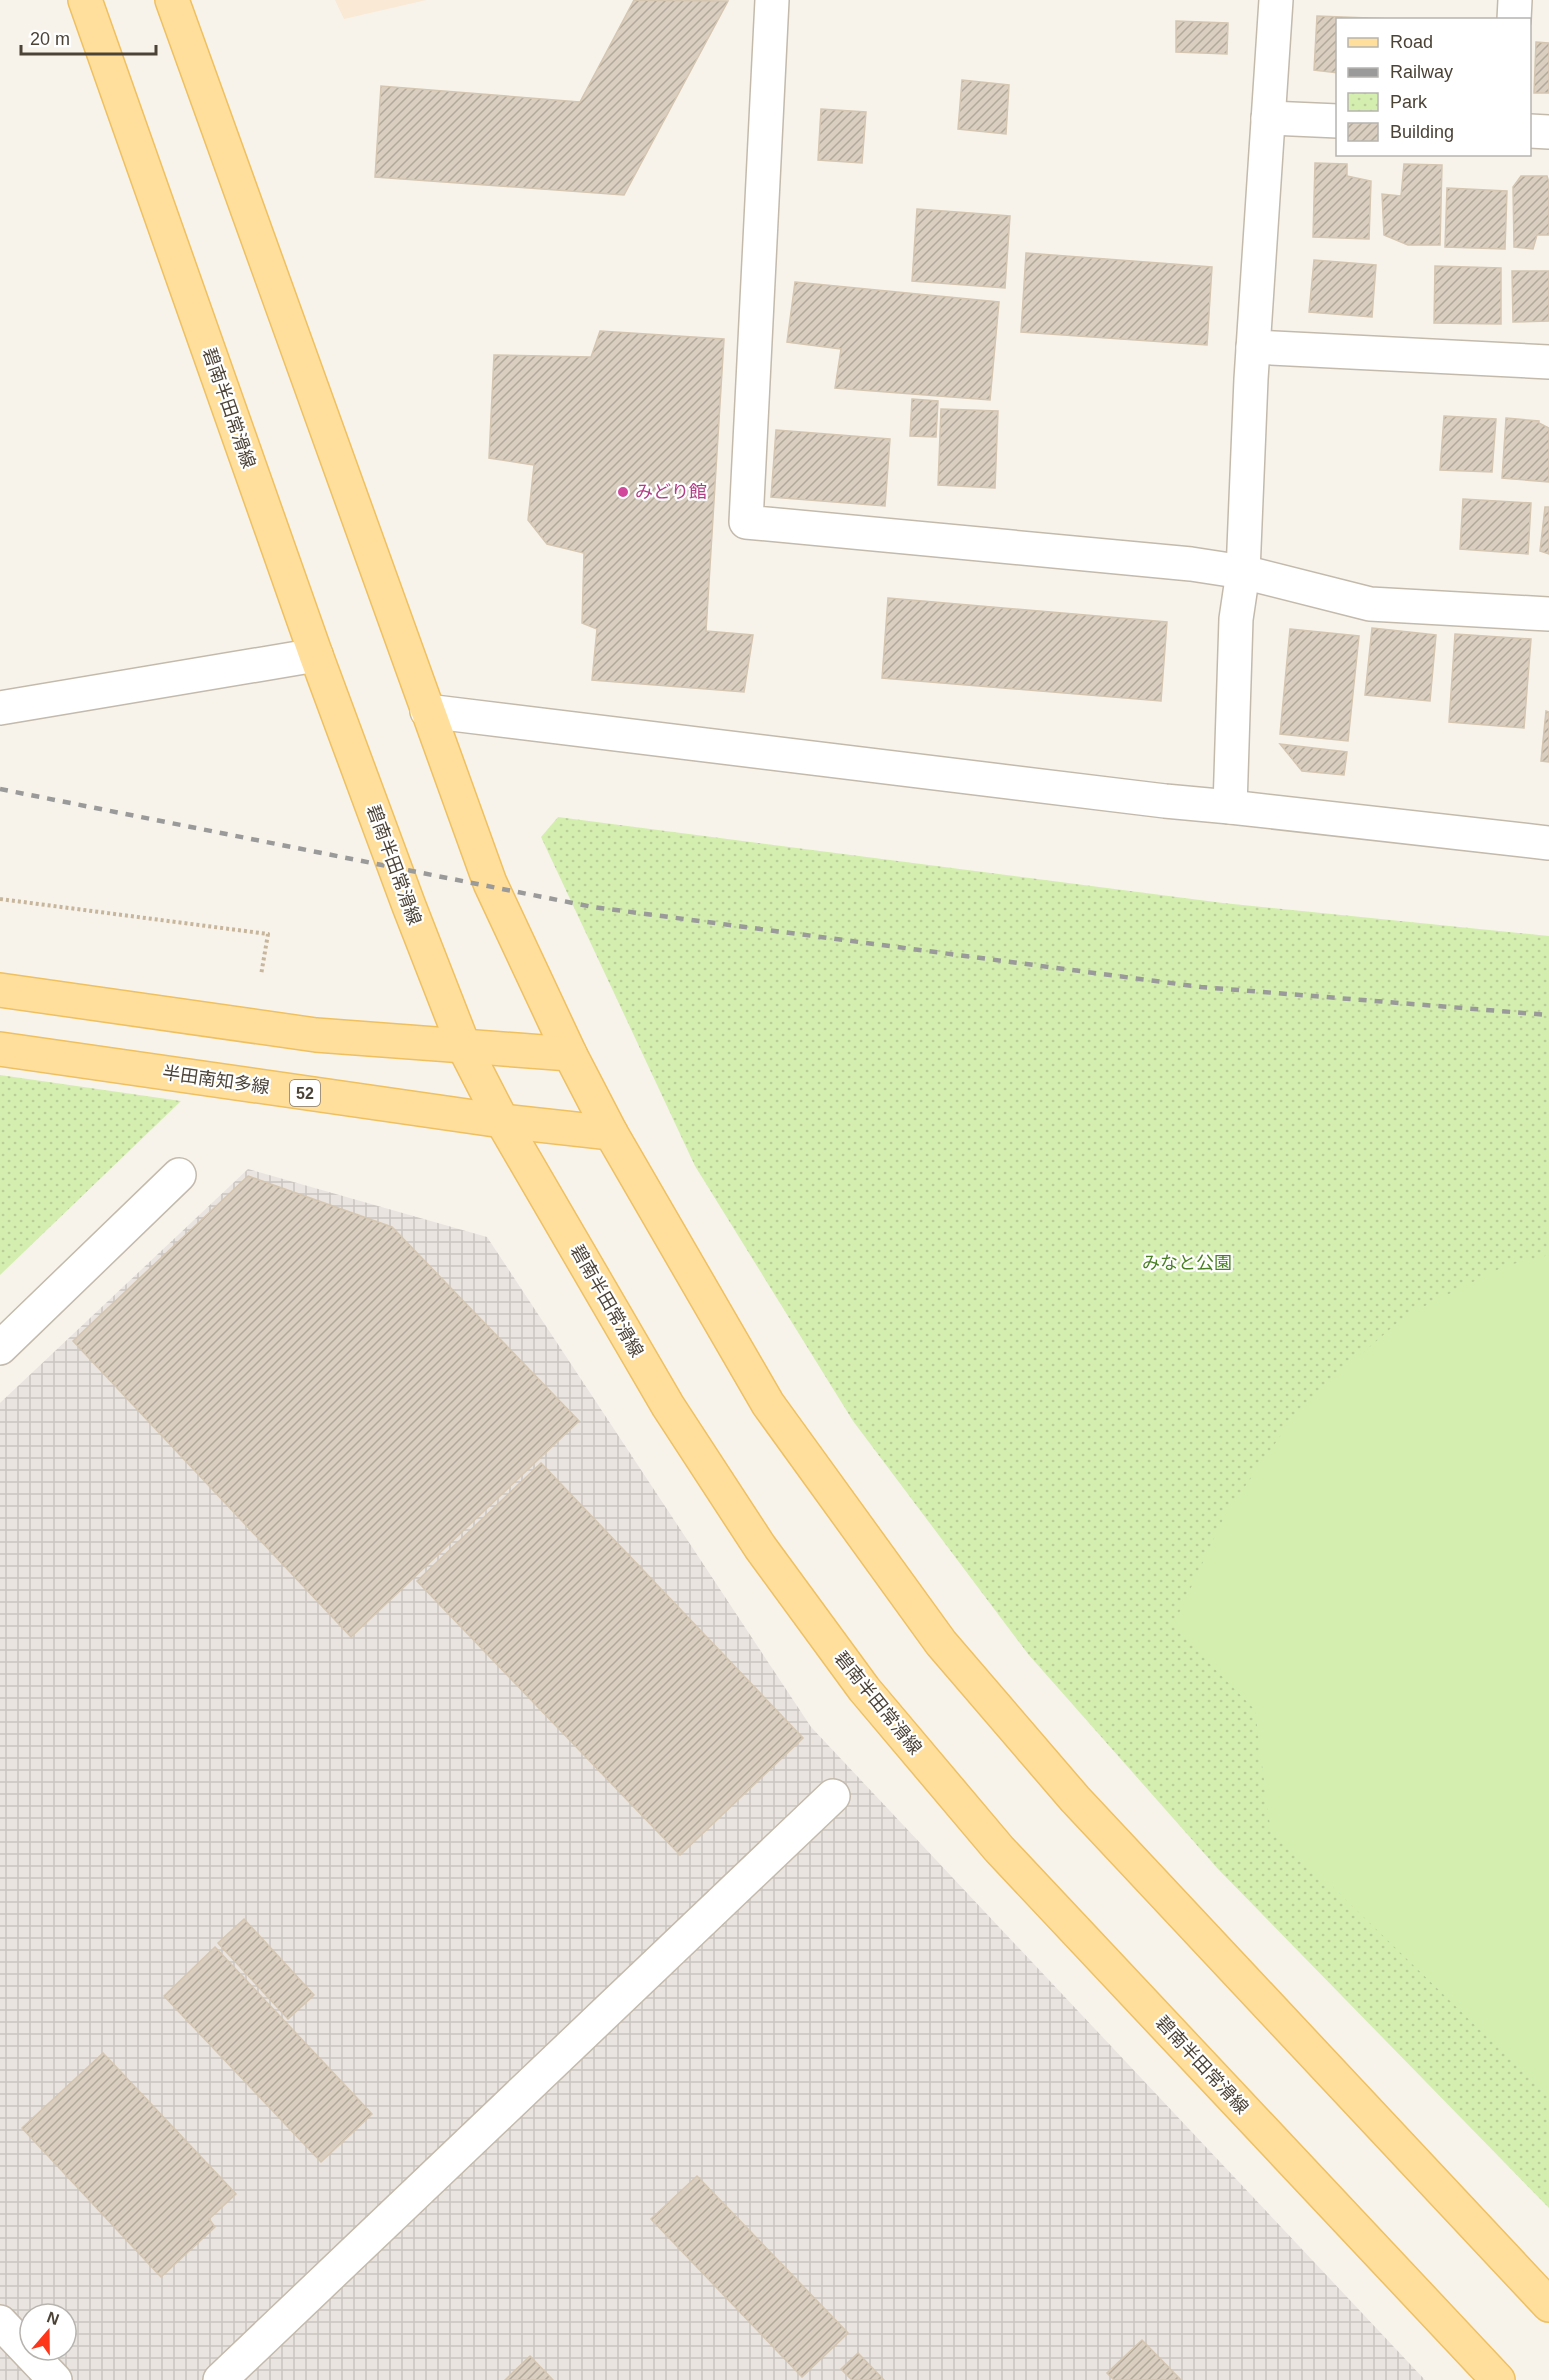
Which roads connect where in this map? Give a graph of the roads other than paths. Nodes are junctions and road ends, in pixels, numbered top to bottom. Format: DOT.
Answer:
graph roads {
  1 [pos="85,0"];
  2 [pos="172,0"];
  3 [pos="772,0"];
  4 [pos="1276,0"];
  5 [pos="1515,0"];
  6 [pos="1514,18"];
  7 [pos="1268,118"];
  8 [pos="1336,122"];
  9 [pos="1531,131"];
  10 [pos="1549,132"];
  11 [pos="1253,347"];
  12 [pos="1549,362"];
  13 [pos="1244,572"];
  14 [pos="1549,614"];
  15 [pos="316,655"];
  16 [pos="0,708"];
  17 [pos="427,711"];
  18 [pos="1230,807"];
  19 [pos="1549,843"];
  20 [pos="0,990"];
  21 [pos="464,1047"];
  22 [pos="0,1049"];
  23 [pos="570,1054"];
  24 [pos="502,1121"];
  25 [pos="611,1133"];
  26 [pos="180,1175"];
  27 [pos="0,1348"];
  28 [pos="833,1796"];
  29 [pos="1549,2305"];
  30 [pos="0,2322"];
  31 [pos="55,2380"];
  32 [pos="220,2380"];
  33 [pos="1498,2380"];
  1 -- 15 [label="main road, 碧南半田常滑線"];
  2 -- 17 [label="main road"];
  3 -- 13 [label="street"];
  4 -- 7 [label="street"];
  5 -- 6 [label="street"];
  7 -- 8 [label="street"];
  7 -- 11 [label="street"];
  9 -- 10 [label="street"];
  11 -- 12 [label="street"];
  11 -- 13 [label="street"];
  13 -- 14 [label="street"];
  13 -- 18 [label="street"];
  15 -- 16 [label="street"];
  15 -- 21 [label="main road, 碧南半田常滑線"];
  17 -- 18 [label="street"];
  17 -- 23 [label="main road"];
  18 -- 19 [label="street"];
  20 -- 21 [label="main road"];
  21 -- 23 [label="main road"];
  21 -- 24 [label="main road, 碧南半田常滑線"];
  22 -- 24 [label="main road, 半田南知多線 / 52"];
  23 -- 25 [label="main road"];
  24 -- 25 [label="main road, 半田南知多線 / 52"];
  24 -- 33 [label="main road, 碧南半田常滑線"];
  25 -- 29 [label="main road"];
  26 -- 27 [label="street"];
  28 -- 32 [label="street"];
  30 -- 31 [label="street"];
}
